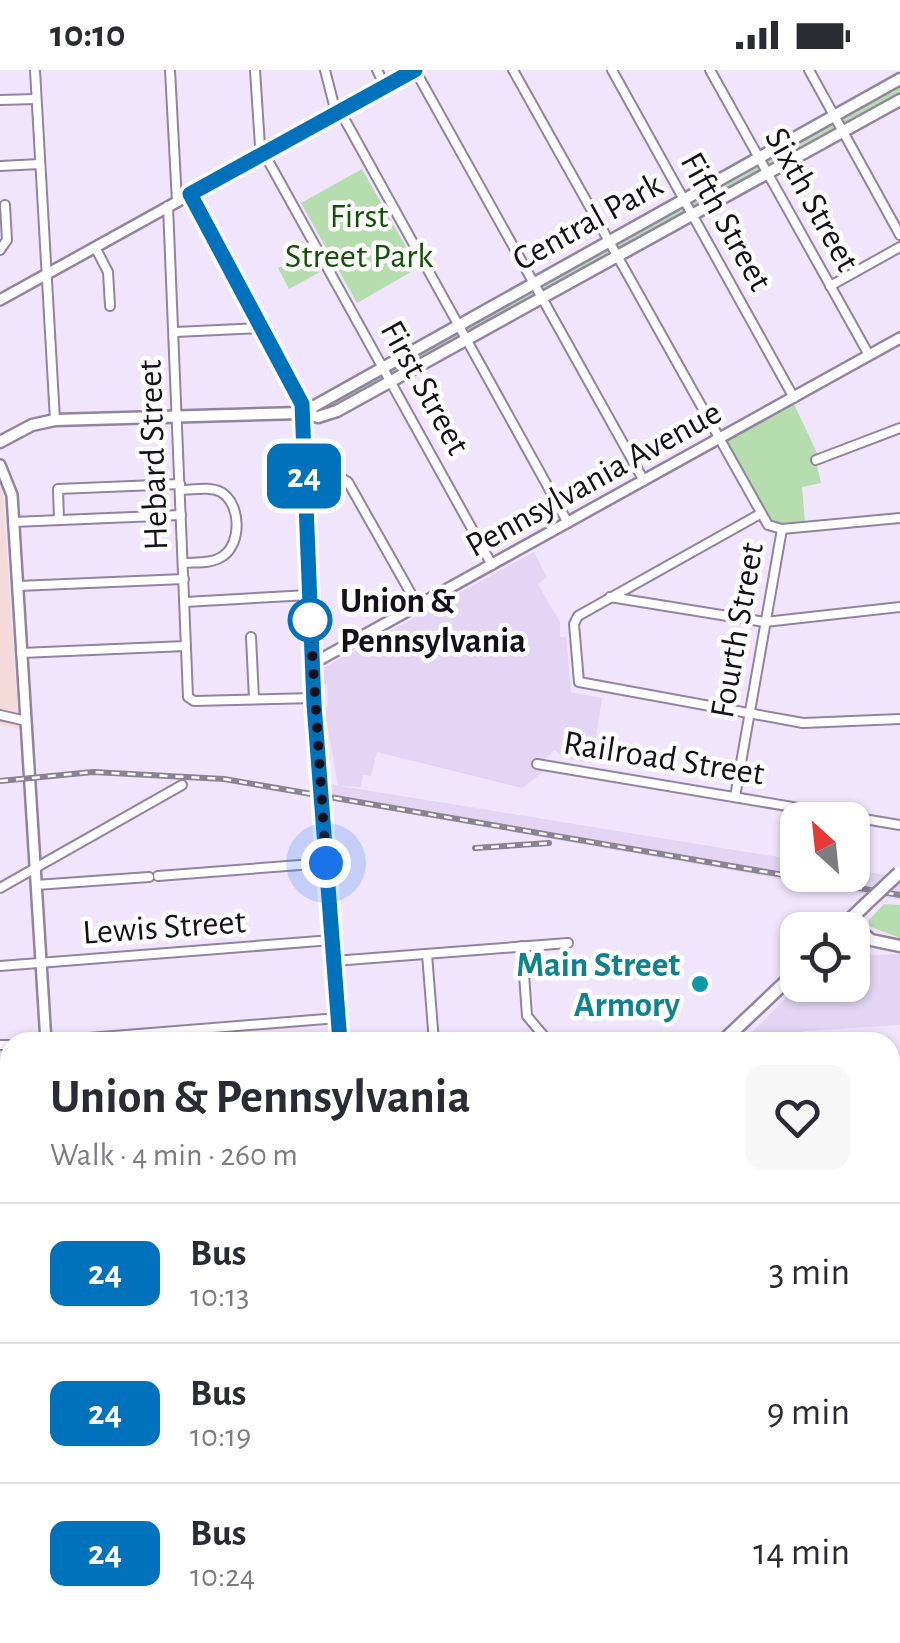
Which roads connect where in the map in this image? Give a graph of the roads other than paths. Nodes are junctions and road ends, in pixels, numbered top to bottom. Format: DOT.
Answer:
graph roads {
  1 [pos="34,70"];
  2 [pos="170,70"];
  3 [pos="254,70"];
  4 [pos="325,70"];
  5 [pos="377,70"];
  6 [pos="415,70"];
  7 [pos="513,70"];
  8 [pos="612,70"];
  9 [pos="710,70"];
  10 [pos="808,70"];
  11 [pos="900,79"];
  12 [pos="384,86"];
  13 [pos="36,99"];
  14 [pos="0,100"];
  15 [pos="900,100"];
  16 [pos="338,112"];
  17 [pos="834,115"];
  18 [pos="842,131"];
  19 [pos="264,153"];
  20 [pos="758,158"];
  21 [pos="40,164"];
  22 [pos="0,166"];
  23 [pos="767,173"];
  24 [pos="190,194"];
  25 [pos="683,198"];
  26 [pos="173,204"];
  27 [pos="6,205"];
  28 [pos="692,215"];
  29 [pos="900,235"];
  30 [pos="608,240"];
  31 [pos="95,247"];
  32 [pos="900,247"];
  33 [pos="0,250"];
  34 [pos="617,257"];
  35 [pos="46,275"];
  36 [pos="533,282"];
  37 [pos="830,286"];
  38 [pos="542,298"];
  39 [pos="0,300"];
  40 [pos="110,306"];
  41 [pos="458,324"];
  42 [pos="264,328"];
  43 [pos="175,332"];
  44 [pos="900,338"];
  45 [pos="467,340"];
  46 [pos="869,356"];
  47 [pos="383,366"];
  48 [pos="391,381"];
  49 [pos="794,398"];
  50 [pos="302,413"];
  51 [pos="177,416"];
  52 [pos="54,420"];
  53 [pos="900,428"];
  54 [pos="718,439"];
  55 [pos="0,442"];
  56 [pos="816,460"];
  57 [pos="0,465"];
  58 [pos="304,476"];
  59 [pos="644,481"];
  60 [pos="180,487"];
  61 [pos="760,514"];
  62 [pos="182,515"];
  63 [pos="900,518"];
  64 [pos="59,520"];
  65 [pos="13,522"];
  66 [pos="568,523"];
  67 [pos="782,529"];
  68 [pos="184,563"];
  69 [pos="492,565"];
  70 [pos="184,579"];
  71 [pos="18,586"];
  72 [pos="309,595"];
  73 [pos="610,597"];
  74 [pos="184,602"];
  75 [pos="418,606"];
  76 [pos="900,607"];
  77 [pos="765,622"];
  78 [pos="252,637"];
  79 [pos="186,646"];
  80 [pos="21,653"];
  81 [pos="312,664"];
  82 [pos="314,698"];
  83 [pos="254,699"];
  84 [pos="750,713"];
  85 [pos="0,715"];
  86 [pos="900,720"];
  87 [pos="26,721"];
  88 [pos="537,764"];
  89 [pos="182,785"];
  90 [pos="735,796"];
  91 [pos="900,825"];
  92 [pos="326,863"];
  93 [pos="34,868"];
  94 [pos="899,873"];
  95 [pos="36,885"];
  96 [pos="0,888"];
  97 [pos="858,912"];
  98 [pos="870,939"];
  99 [pos="332,940"];
  100 [pos="568,943"];
  101 [pos="522,946"];
  102 [pos="900,946"];
  103 [pos="426,954"];
  104 [pos="334,960"];
  105 [pos="41,963"];
  106 [pos="0,966"];
  107 [pos="780,988"];
  108 [pos="338,1018"];
  109 [pos="44,1032"];
  110 [pos="182,1032"];
  111 [pos="339,1032"];
  112 [pos="433,1032"];
  113 [pos="541,1032"];
  114 [pos="734,1032"];
  1 -- 13 [label="street"];
  2 -- 26 [label="street, Hebard Street"];
  3 -- 19 [label="street, First Street"];
  4 -- 16 [label="street"];
  5 -- 12 [label="street"];
  6 -- 12 [label="street"];
  6 -- 36 [label="street"];
  7 -- 30 [label="street, Fourth Street"];
  8 -- 25 [label="street, Fifth Street"];
  9 -- 20 [label="street, Sixth Street"];
  10 -- 17 [label="street"];
  11 -- 17 [label="main road, Central Park"];
  12 -- 16 [label="street"];
  13 -- 14 [label="street"];
  13 -- 21 [label="street"];
  15 -- 18 [label="main road, Central Park"];
  16 -- 19 [label="street"];
  16 -- 41 [label="street"];
  17 -- 18 [label="street"];
  17 -- 20 [label="main road, Central Park"];
  18 -- 23 [label="main road, Central Park"];
  18 -- 29 [label="street"];
  19 -- 24 [label="street"];
  19 -- 47 [label="street, First Street"];
  20 -- 23 [label="street, Sixth Street"];
  20 -- 25 [label="main road, Central Park"];
  21 -- 22 [label="street"];
  21 -- 35 [label="street"];
  23 -- 28 [label="main road, Central Park"];
  23 -- 37 [label="street, Sixth Street"];
  24 -- 26 [label="street"];
  24 -- 42 [label="street"];
  25 -- 28 [label="street, Fifth Street"];
  25 -- 30 [label="main road, Central Park"];
  26 -- 31 [label="street"];
  26 -- 43 [label="street, Hebard Street"];
  27 -- 33 [label="street"];
  28 -- 34 [label="main road, Central Park"];
  28 -- 49 [label="street, Fifth Street"];
  30 -- 34 [label="street, Fourth Street"];
  30 -- 36 [label="main road, Central Park"];
  31 -- 35 [label="street"];
  31 -- 40 [label="street"];
  32 -- 37 [label="street"];
  34 -- 38 [label="main road, Central Park"];
  34 -- 54 [label="street, Fourth Street"];
  35 -- 39 [label="street"];
  35 -- 52 [label="street"];
  36 -- 38 [label="street"];
  36 -- 41 [label="main road, Central Park"];
  37 -- 46 [label="street, Sixth Street"];
  38 -- 45 [label="main road, Central Park"];
  38 -- 59 [label="street"];
  41 -- 45 [label="street"];
  41 -- 47 [label="main road, Central Park"];
  42 -- 43 [label="street"];
  42 -- 50 [label="street"];
  43 -- 51 [label="street, Hebard Street"];
  44 -- 46 [label="street, Pennsylvania Avenue"];
  45 -- 48 [label="main road, Central Park"];
  45 -- 66 [label="street"];
  46 -- 49 [label="street, Pennsylvania Avenue"];
  47 -- 48 [label="street, First Street"];
  47 -- 50 [label="main road, Central Park"];
  48 -- 50 [label="main road, Central Park"];
  48 -- 69 [label="street, First Street"];
  49 -- 54 [label="street, Pennsylvania Avenue"];
  50 -- 51 [label="main road, Central Park"];
  50 -- 58 [label="street"];
  51 -- 52 [label="main road, Central Park"];
  51 -- 60 [label="street, Hebard Street"];
  52 -- 55 [label="main road, Central Park"];
  53 -- 56 [label="street"];
  54 -- 59 [label="street, Pennsylvania Avenue"];
  54 -- 61 [label="street, Fourth Street"];
  57 -- 65 [label="street"];
  58 -- 72 [label="street"];
  58 -- 75 [label="street"];
  59 -- 66 [label="street, Pennsylvania Avenue"];
  60 -- 62 [label="street, Hebard Street"];
  60 -- 64 [label="street"];
  60 -- 68 [label="street"];
  61 -- 67 [label="street, Fourth Street"];
  61 -- 73 [label="street"];
  62 -- 64 [label="street"];
  62 -- 68 [label="street, Hebard Street"];
  63 -- 67 [label="street"];
  64 -- 65 [label="street"];
  65 -- 71 [label="street"];
  66 -- 69 [label="street, Pennsylvania Avenue"];
  67 -- 77 [label="street, Fourth Street"];
  68 -- 70 [label="street, Hebard Street"];
  69 -- 75 [label="street, Pennsylvania Avenue"];
  70 -- 71 [label="street"];
  70 -- 74 [label="street, Hebard Street"];
  71 -- 80 [label="street"];
  72 -- 74 [label="street"];
  72 -- 81 [label="street"];
  73 -- 77 [label="street"];
  73 -- 84 [label="street"];
  74 -- 79 [label="street, Hebard Street"];
  75 -- 81 [label="street, Pennsylvania Avenue"];
  76 -- 77 [label="street"];
  77 -- 84 [label="street, Fourth Street"];
  78 -- 83 [label="street"];
  79 -- 80 [label="street"];
  79 -- 83 [label="street, Hebard Street"];
  80 -- 87 [label="street"];
  81 -- 82 [label="street"];
  82 -- 83 [label="street"];
  82 -- 92 [label="street"];
  84 -- 86 [label="street"];
  84 -- 90 [label="street, Fourth Street"];
  85 -- 87 [label="street"];
  87 -- 93 [label="street"];
  88 -- 90 [label="street, Railroad Street"];
  89 -- 93 [label="street"];
  90 -- 91 [label="street, Railroad Street"];
  92 -- 95 [label="street"];
  92 -- 99 [label="street"];
  93 -- 95 [label="street"];
  93 -- 96 [label="street"];
  94 -- 97 [label="main road, bridge"];
  95 -- 105 [label="street"];
  98 -- 102 [label="main road"];
  99 -- 104 [label="street"];
  99 -- 105 [label="street, Lewis Street"];
  100 -- 101 [label="street"];
  101 -- 103 [label="street"];
  101 -- 113 [label="street"];
  103 -- 104 [label="street"];
  103 -- 112 [label="street"];
  104 -- 108 [label="street"];
  105 -- 106 [label="street, Lewis Street"];
  105 -- 109 [label="street"];
  107 -- 114 [label="main road"];
  108 -- 110 [label="street"];
  108 -- 111 [label="street"];
}
